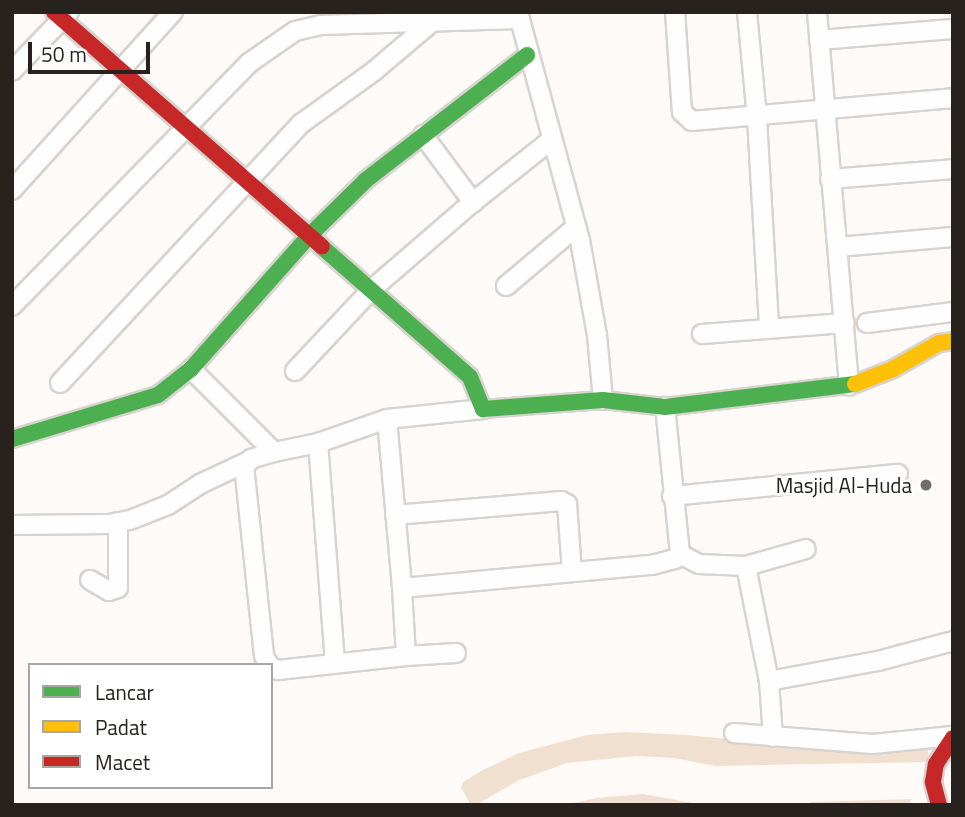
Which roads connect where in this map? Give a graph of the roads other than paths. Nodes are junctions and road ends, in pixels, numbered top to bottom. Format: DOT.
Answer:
graph roads {
  1 [pos="173,12"];
  2 [pos="675,12"];
  3 [pos="747,12"];
  4 [pos="817,12"];
  5 [pos="62,14"];
  6 [pos="518,16"];
  7 [pos="432,22"];
  8 [pos="953,29"];
  9 [pos="819,40"];
  10 [pos="527,55"];
  11 [pos="120,70"];
  12 [pos="12,71"];
  13 [pos="953,98"];
  14 [pos="826,110"];
  15 [pos="757,117"];
  16 [pos="186,126"];
  17 [pos="423,135"];
  18 [pos="550,141"];
  19 [pos="953,169"];
  20 [pos="830,180"];
  21 [pos="248,181"];
  22 [pos="12,190"];
  23 [pos="473,202"];
  24 [pos="576,227"];
  25 [pos="309,236"];
  26 [pos="953,237"];
  27 [pos="838,247"];
  28 [pos="506,286"];
  29 [pos="371,290"];
  30 [pos="12,306"];
  31 [pos="953,312"];
  32 [pos="845,323"];
  33 [pos="867,323"];
  34 [pos="769,328"];
  35 [pos="702,334"];
  36 [pos="953,341"];
  37 [pos="191,369"];
  38 [pos="295,371"];
  39 [pos="60,383"];
  40 [pos="849,386"];
  41 [pos="603,400"];
  42 [pos="665,407"];
  43 [pos="483,409"];
  44 [pos="387,419"];
  45 [pos="12,439"];
  46 [pos="318,443"];
  47 [pos="274,452"];
  48 [pos="247,462"];
  49 [pos="898,474"];
  50 [pos="671,496"];
  51 [pos="394,515"];
  52 [pos="118,522"];
  53 [pos="12,525"];
  54 [pos="806,549"];
  55 [pos="680,554"];
  56 [pos="746,566"];
  57 [pos="572,572"];
  58 [pos="90,580"];
  59 [pos="402,588"];
  60 [pos="953,641"];
  61 [pos="456,653"];
  62 [pos="406,656"];
  63 [pos="268,663"];
  64 [pos="335,663"];
  65 [pos="273,668"];
  66 [pos="769,681"];
  67 [pos="734,733"];
  68 [pos="774,737"];
  69 [pos="953,737"];
  70 [pos="939,805"];
  1 -- 11 [label="street"];
  2 -- 15 [label="street"];
  3 -- 15 [label="street"];
  4 -- 9 [label="street"];
  5 -- 11 [label="street"];
  5 -- 12 [label="street"];
  6 -- 7 [label="street"];
  6 -- 10 [label="street"];
  7 -- 16 [label="street"];
  7 -- 21 [label="street"];
  8 -- 9 [label="street"];
  9 -- 14 [label="street"];
  10 -- 17 [label="street"];
  10 -- 18 [label="street"];
  11 -- 16 [label="street"];
  11 -- 22 [label="street"];
  13 -- 14 [label="street"];
  14 -- 15 [label="street"];
  14 -- 20 [label="street"];
  15 -- 34 [label="street"];
  16 -- 21 [label="street"];
  16 -- 30 [label="street"];
  17 -- 23 [label="street"];
  17 -- 25 [label="street"];
  18 -- 23 [label="street"];
  18 -- 24 [label="street"];
  19 -- 20 [label="street"];
  20 -- 27 [label="street"];
  21 -- 25 [label="street"];
  21 -- 39 [label="street"];
  23 -- 29 [label="street"];
  24 -- 28 [label="street"];
  24 -- 41 [label="street"];
  25 -- 29 [label="street"];
  25 -- 37 [label="street"];
  26 -- 27 [label="street"];
  27 -- 32 [label="street"];
  29 -- 38 [label="street"];
  29 -- 43 [label="street"];
  31 -- 33 [label="street"];
  32 -- 34 [label="street"];
  32 -- 40 [label="street"];
  34 -- 35 [label="street"];
  36 -- 40 [label="street"];
  37 -- 45 [label="street"];
  37 -- 47 [label="street"];
  40 -- 42 [label="street"];
  41 -- 42 [label="street"];
  41 -- 43 [label="street"];
  42 -- 50 [label="street"];
  43 -- 44 [label="street"];
  44 -- 46 [label="street"];
  44 -- 51 [label="street"];
  46 -- 47 [label="street"];
  46 -- 64 [label="street"];
  47 -- 48 [label="street"];
  48 -- 52 [label="street"];
  48 -- 63 [label="street"];
  49 -- 50 [label="street"];
  50 -- 55 [label="street"];
  51 -- 57 [label="street"];
  51 -- 59 [label="street"];
  52 -- 53 [label="street"];
  52 -- 58 [label="street"];
  54 -- 56 [label="street"];
  55 -- 56 [label="street"];
  55 -- 57 [label="street"];
  56 -- 66 [label="street"];
  57 -- 59 [label="street"];
  59 -- 62 [label="street"];
  60 -- 66 [label="street"];
  61 -- 62 [label="street"];
  62 -- 64 [label="street"];
  64 -- 65 [label="street"];
  66 -- 68 [label="street"];
  67 -- 68 [label="street"];
  68 -- 69 [label="street"];
  69 -- 70 [label="street"];
}
